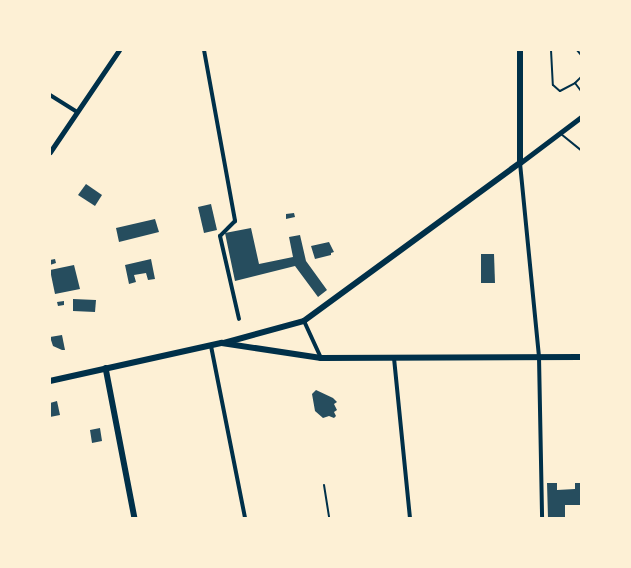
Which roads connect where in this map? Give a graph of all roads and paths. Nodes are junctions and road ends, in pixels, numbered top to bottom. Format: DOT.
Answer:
graph roads {
  1 [pos="119,50"];
  2 [pos="204,50"];
  3 [pos="520,50"];
  4 [pos="551,50"];
  5 [pos="577,50"];
  6 [pos="581,55"];
  7 [pos="581,77"];
  8 [pos="574,83"];
  9 [pos="581,91"];
  10 [pos="50,95"];
  11 [pos="77,112"];
  12 [pos="581,117"];
  13 [pos="560,133"];
  14 [pos="581,150"];
  15 [pos="50,152"];
  16 [pos="520,163"];
  17 [pos="239,319"];
  18 [pos="304,321"];
  19 [pos="222,343"];
  20 [pos="211,346"];
  21 [pos="539,357"];
  22 [pos="581,357"];
  23 [pos="321,358"];
  24 [pos="394,358"];
  25 [pos="106,368"];
  26 [pos="50,381"];
  27 [pos="324,485"];
  28 [pos="134,518"];
  29 [pos="245,518"];
  30 [pos="329,518"];
  31 [pos="410,518"];
  32 [pos="542,518"];
  1 -- 11 [label="street"];
  2 -- 17 [label="street"];
  3 -- 16 [label="main road"];
  4 -- 8 [label="lane"];
  5 -- 6 [label="lane"];
  7 -- 8 [label="lane"];
  8 -- 9 [label="lane"];
  10 -- 11 [label="street"];
  11 -- 15 [label="street"];
  12 -- 13 [label="street"];
  13 -- 14 [label="lane"];
  13 -- 16 [label="street"];
  16 -- 18 [label="main road"];
  16 -- 21 [label="street"];
  18 -- 19 [label="main road"];
  18 -- 23 [label="street"];
  19 -- 20 [label="main road"];
  19 -- 23 [label="main road"];
  20 -- 25 [label="main road"];
  20 -- 29 [label="street"];
  21 -- 22 [label="main road"];
  21 -- 24 [label="main road"];
  21 -- 32 [label="street"];
  23 -- 24 [label="main road"];
  24 -- 31 [label="street"];
  25 -- 26 [label="main road"];
  25 -- 28 [label="main road"];
  27 -- 30 [label="lane"];
}
